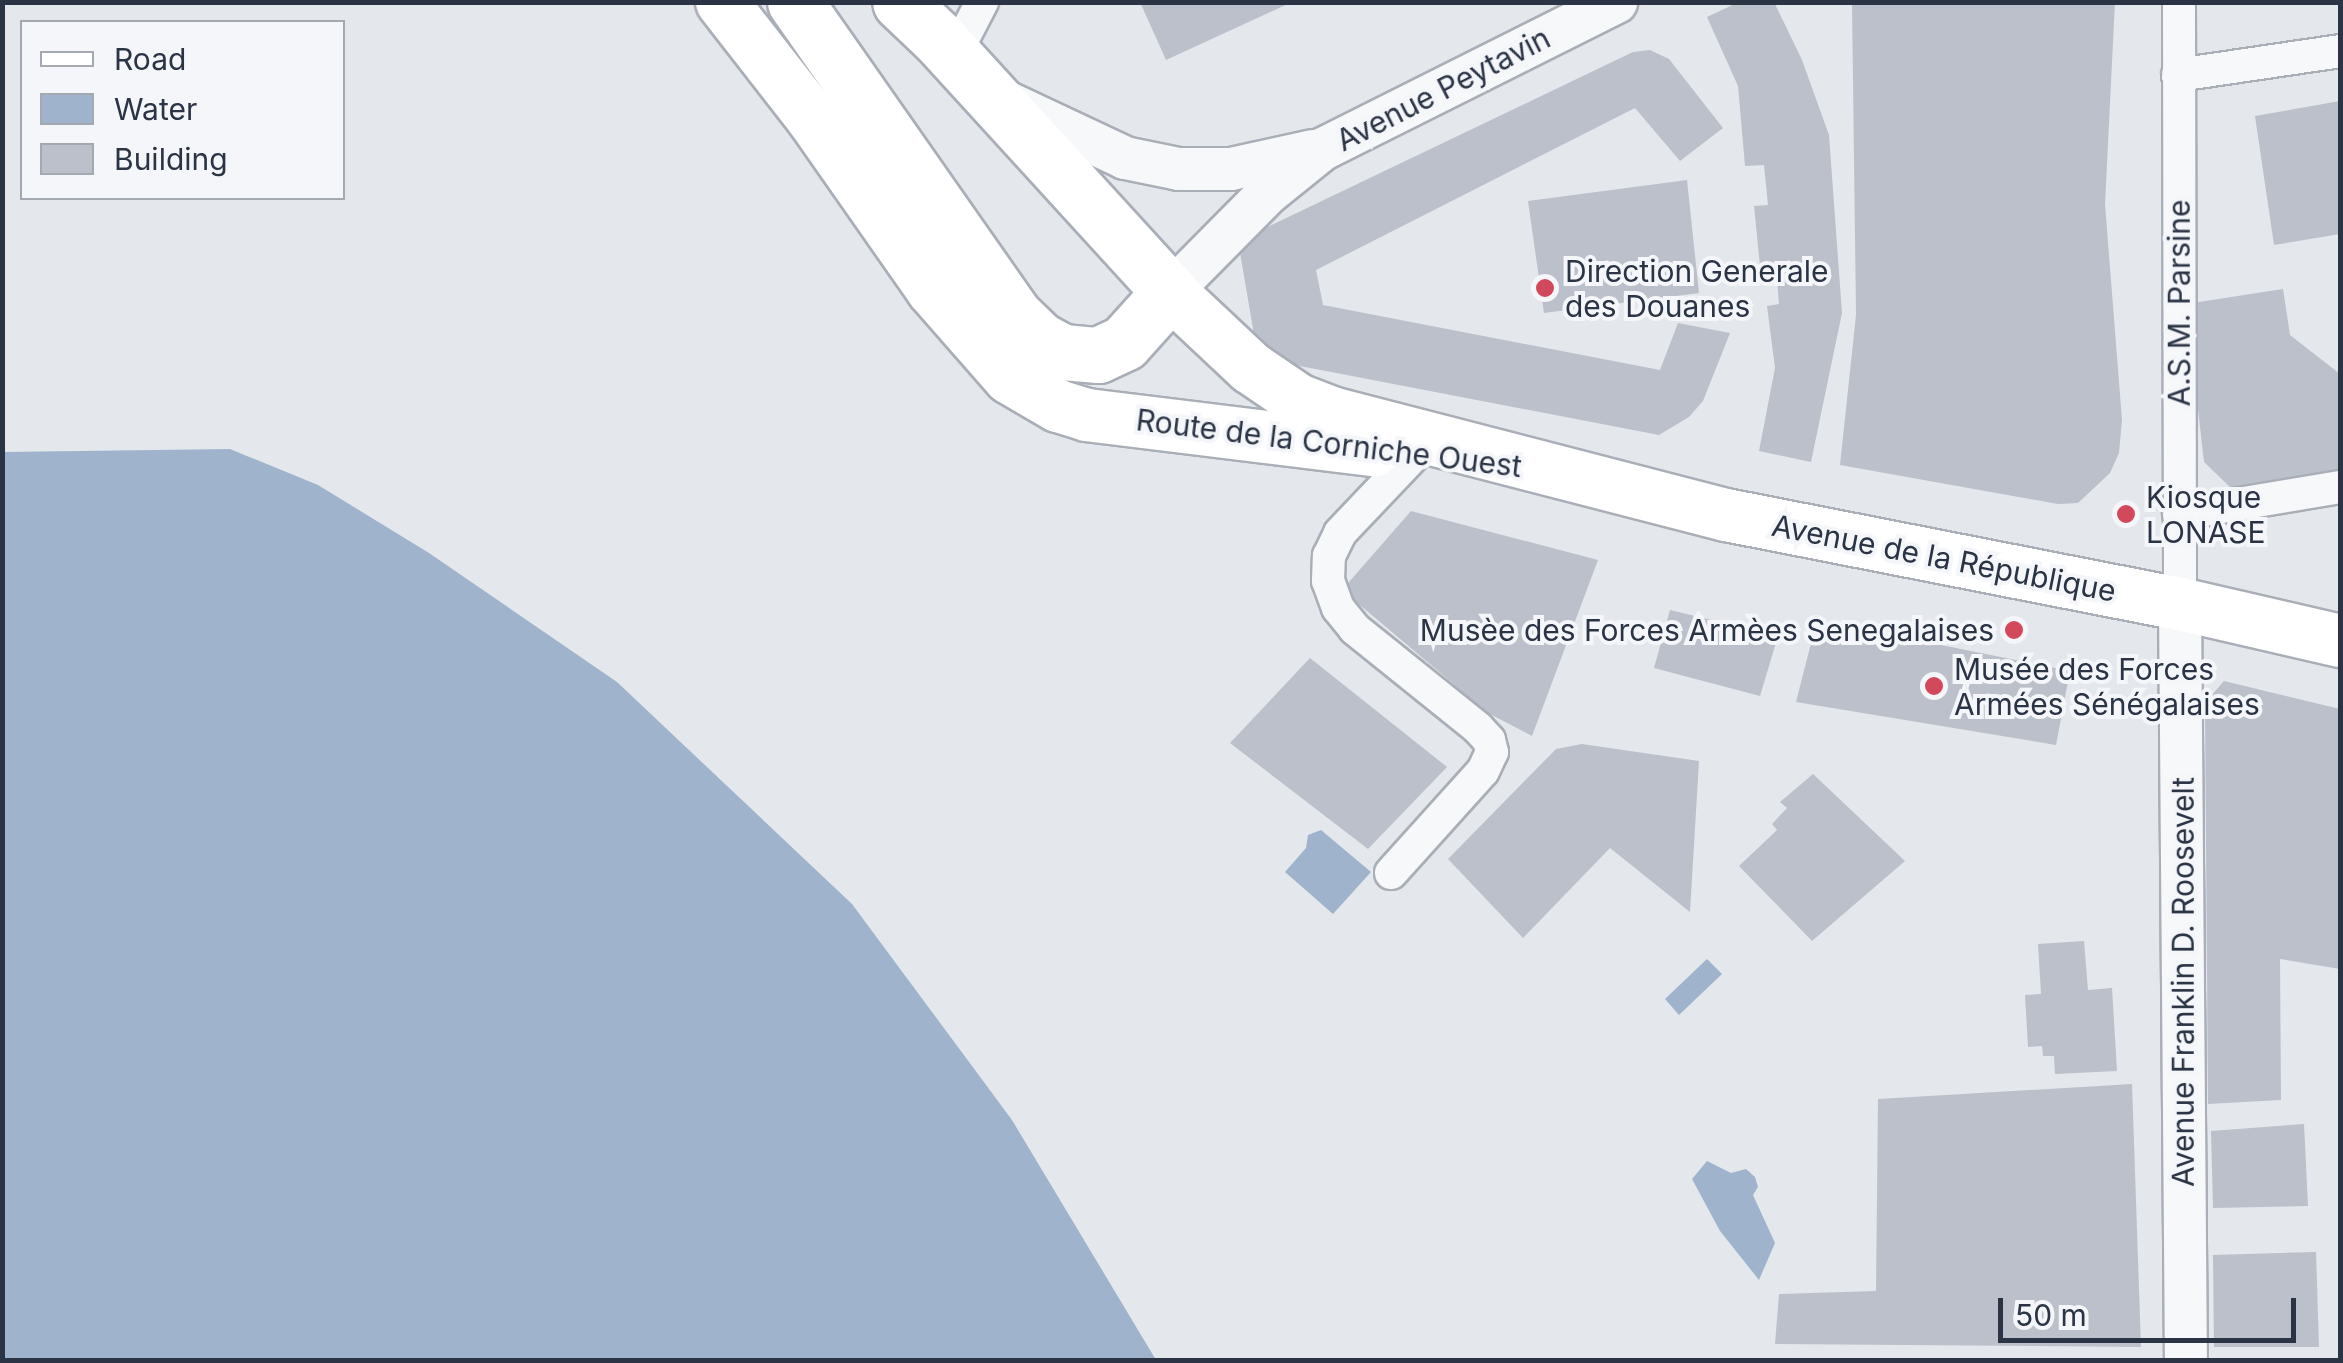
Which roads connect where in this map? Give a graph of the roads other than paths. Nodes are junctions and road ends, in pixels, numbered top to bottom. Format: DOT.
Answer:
graph roads {
  1 [pos="722,2"];
  2 [pos="794,2"];
  3 [pos="982,2"];
  4 [pos="1616,2"];
  5 [pos="2179,2"];
  6 [pos="944,38"];
  7 [pos="2340,51"];
  8 [pos="2178,76"];
  9 [pos="1323,149"];
  10 [pos="1170,292"];
  11 [pos="1414,455"];
  12 [pos="1548,468"];
  13 [pos="2340,487"];
  14 [pos="2179,514"];
  15 [pos="2180,604"];
  16 [pos="2340,641"];
  17 [pos="1391,874"];
  18 [pos="2186,1360"];
  1 -- 11 [label="main road, Route de la Corniche Ouest"];
  2 -- 10 [label="highway"];
  3 -- 6 [label="street"];
  4 -- 9 [label="street, Avenue Peytavin"];
  5 -- 8 [label="street, A.S.M. Parsine"];
  6 -- 9 [label="street"];
  6 -- 10 [label="highway, Route de la Corniche Ouest"];
  7 -- 8 [label="street"];
  8 -- 14 [label="street, A.S.M. Parsine"];
  9 -- 10 [label="street"];
  10 -- 12 [label="main road, Route de la Corniche Ouest"];
  11 -- 12 [label="main road, Route de la Corniche Ouest"];
  11 -- 17 [label="street"];
  12 -- 15 [label="main road, Avenue de la République"];
  13 -- 14 [label="street"];
  14 -- 15 [label="street, A.S.M. Parsine"];
  15 -- 16 [label="main road, Avenue de la République"];
  15 -- 18 [label="street, Avenue Franklin D. Roosevelt"];
}
